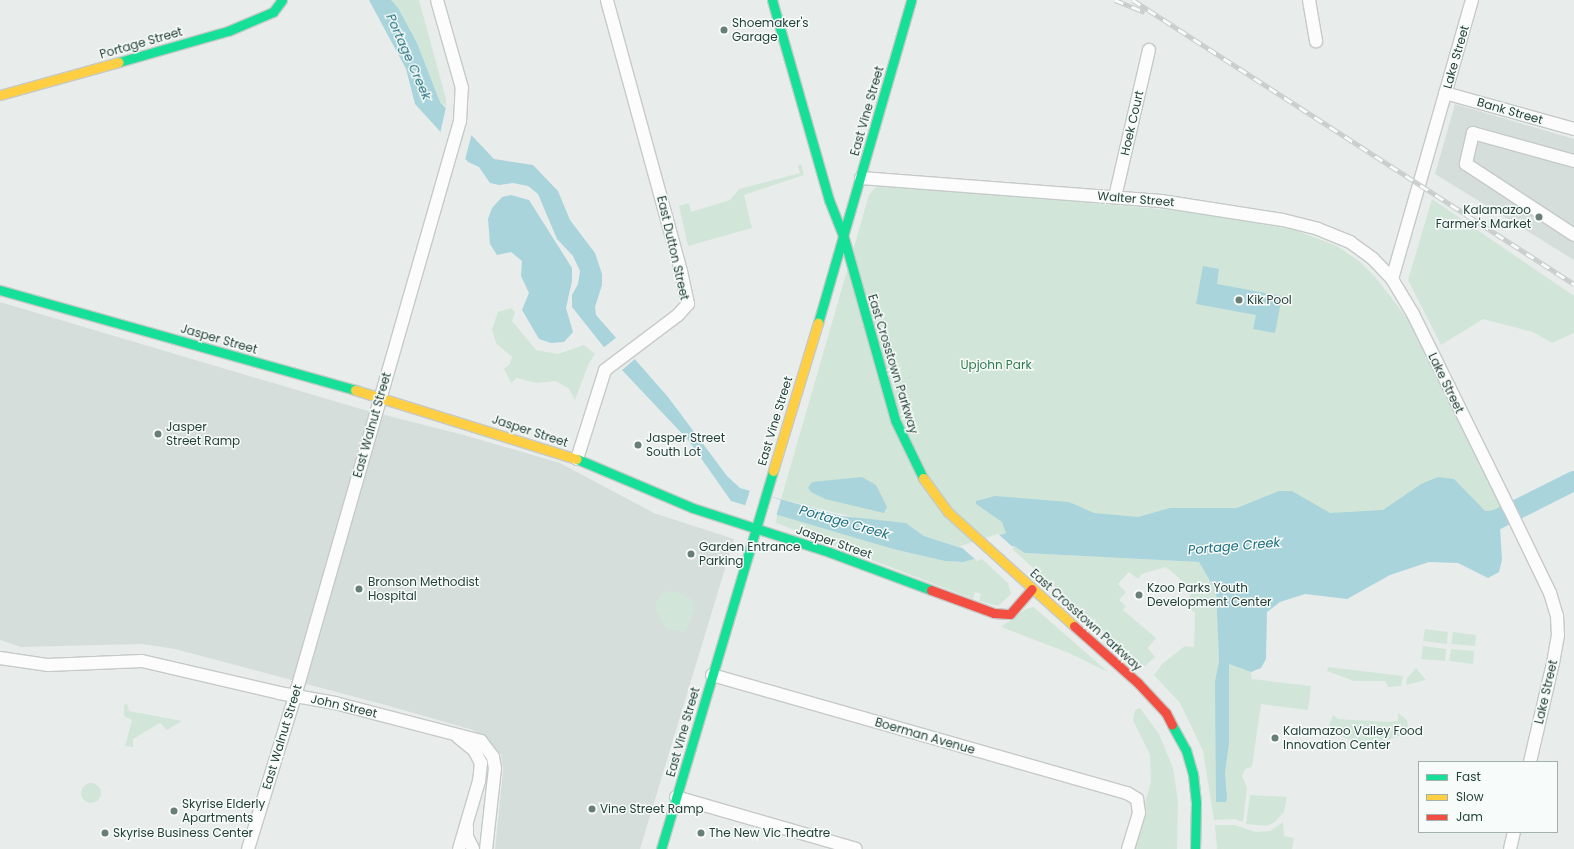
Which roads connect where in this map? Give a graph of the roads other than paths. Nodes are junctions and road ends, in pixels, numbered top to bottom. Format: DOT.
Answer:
graph roads {
  1 [pos="282,0"];
  2 [pos="437,0"];
  3 [pos="607,0"];
  4 [pos="772,0"];
  5 [pos="911,0"];
  6 [pos="1309,0"];
  7 [pos="1472,0"];
  8 [pos="1316,40"];
  9 [pos="1149,50"];
  10 [pos="1445,94"];
  11 [pos="0,95"];
  12 [pos="1574,129"];
  13 [pos="1574,162"];
  14 [pos="861,178"];
  15 [pos="1115,197"];
  16 [pos="1574,235"];
  17 [pos="844,238"];
  18 [pos="1392,279"];
  19 [pos="0,290"];
  20 [pos="380,397"];
  21 [pos="577,459"];
  22 [pos="755,528"];
  23 [pos="1032,589"];
  24 [pos="0,658"];
  25 [pos="712,675"];
  26 [pos="295,696"];
  27 [pos="454,734"];
  28 [pos="1530,761"];
  29 [pos="676,797"];
  30 [pos="467,822"];
  31 [pos="1514,833"];
  32 [pos="248,849"];
  33 [pos="459,849"];
  34 [pos="473,849"];
  35 [pos="486,849"];
  36 [pos="661,849"];
  37 [pos="854,849"];
  38 [pos="1128,849"];
  39 [pos="1195,849"];
  40 [pos="1510,849"];
  1 -- 11 [label="street, Portage Street"];
  2 -- 20 [label="street, East Walnut Street"];
  3 -- 21 [label="street, East Dutton Street"];
  4 -- 17 [label="street, East Crosstown Parkway"];
  5 -- 14 [label="street, East Vine Street"];
  6 -- 8 [label="street"];
  7 -- 10 [label="street, Lake Street"];
  9 -- 15 [label="street, Hoek Court"];
  10 -- 12 [label="street, Bank Street"];
  10 -- 18 [label="street, Lake Street"];
  13 -- 16 [label="street"];
  14 -- 15 [label="street, Walter Street"];
  14 -- 17 [label="street, East Vine Street"];
  15 -- 18 [label="street, Walter Street"];
  17 -- 22 [label="street, East Vine Street"];
  17 -- 23 [label="street, East Crosstown Parkway"];
  18 -- 28 [label="street, Lake Street"];
  19 -- 20 [label="street, Jasper Street"];
  20 -- 21 [label="street, Jasper Street"];
  20 -- 26 [label="street, East Walnut Street"];
  21 -- 22 [label="street, Jasper Street"];
  22 -- 23 [label="street, Jasper Street"];
  22 -- 25 [label="street, East Vine Street"];
  23 -- 39 [label="street, East Crosstown Parkway"];
  24 -- 26 [label="street, John Street"];
  25 -- 29 [label="street, East Vine Street"];
  25 -- 38 [label="street, Boerman Avenue"];
  26 -- 27 [label="street, John Street"];
  26 -- 32 [label="street, East Walnut Street"];
  27 -- 30 [label="street"];
  27 -- 35 [label="street, John Street"];
  29 -- 36 [label="street, East Vine Street"];
  29 -- 37 [label="street"];
  30 -- 33 [label="street"];
  30 -- 34 [label="street"];
  31 -- 40 [label="street"];
}
